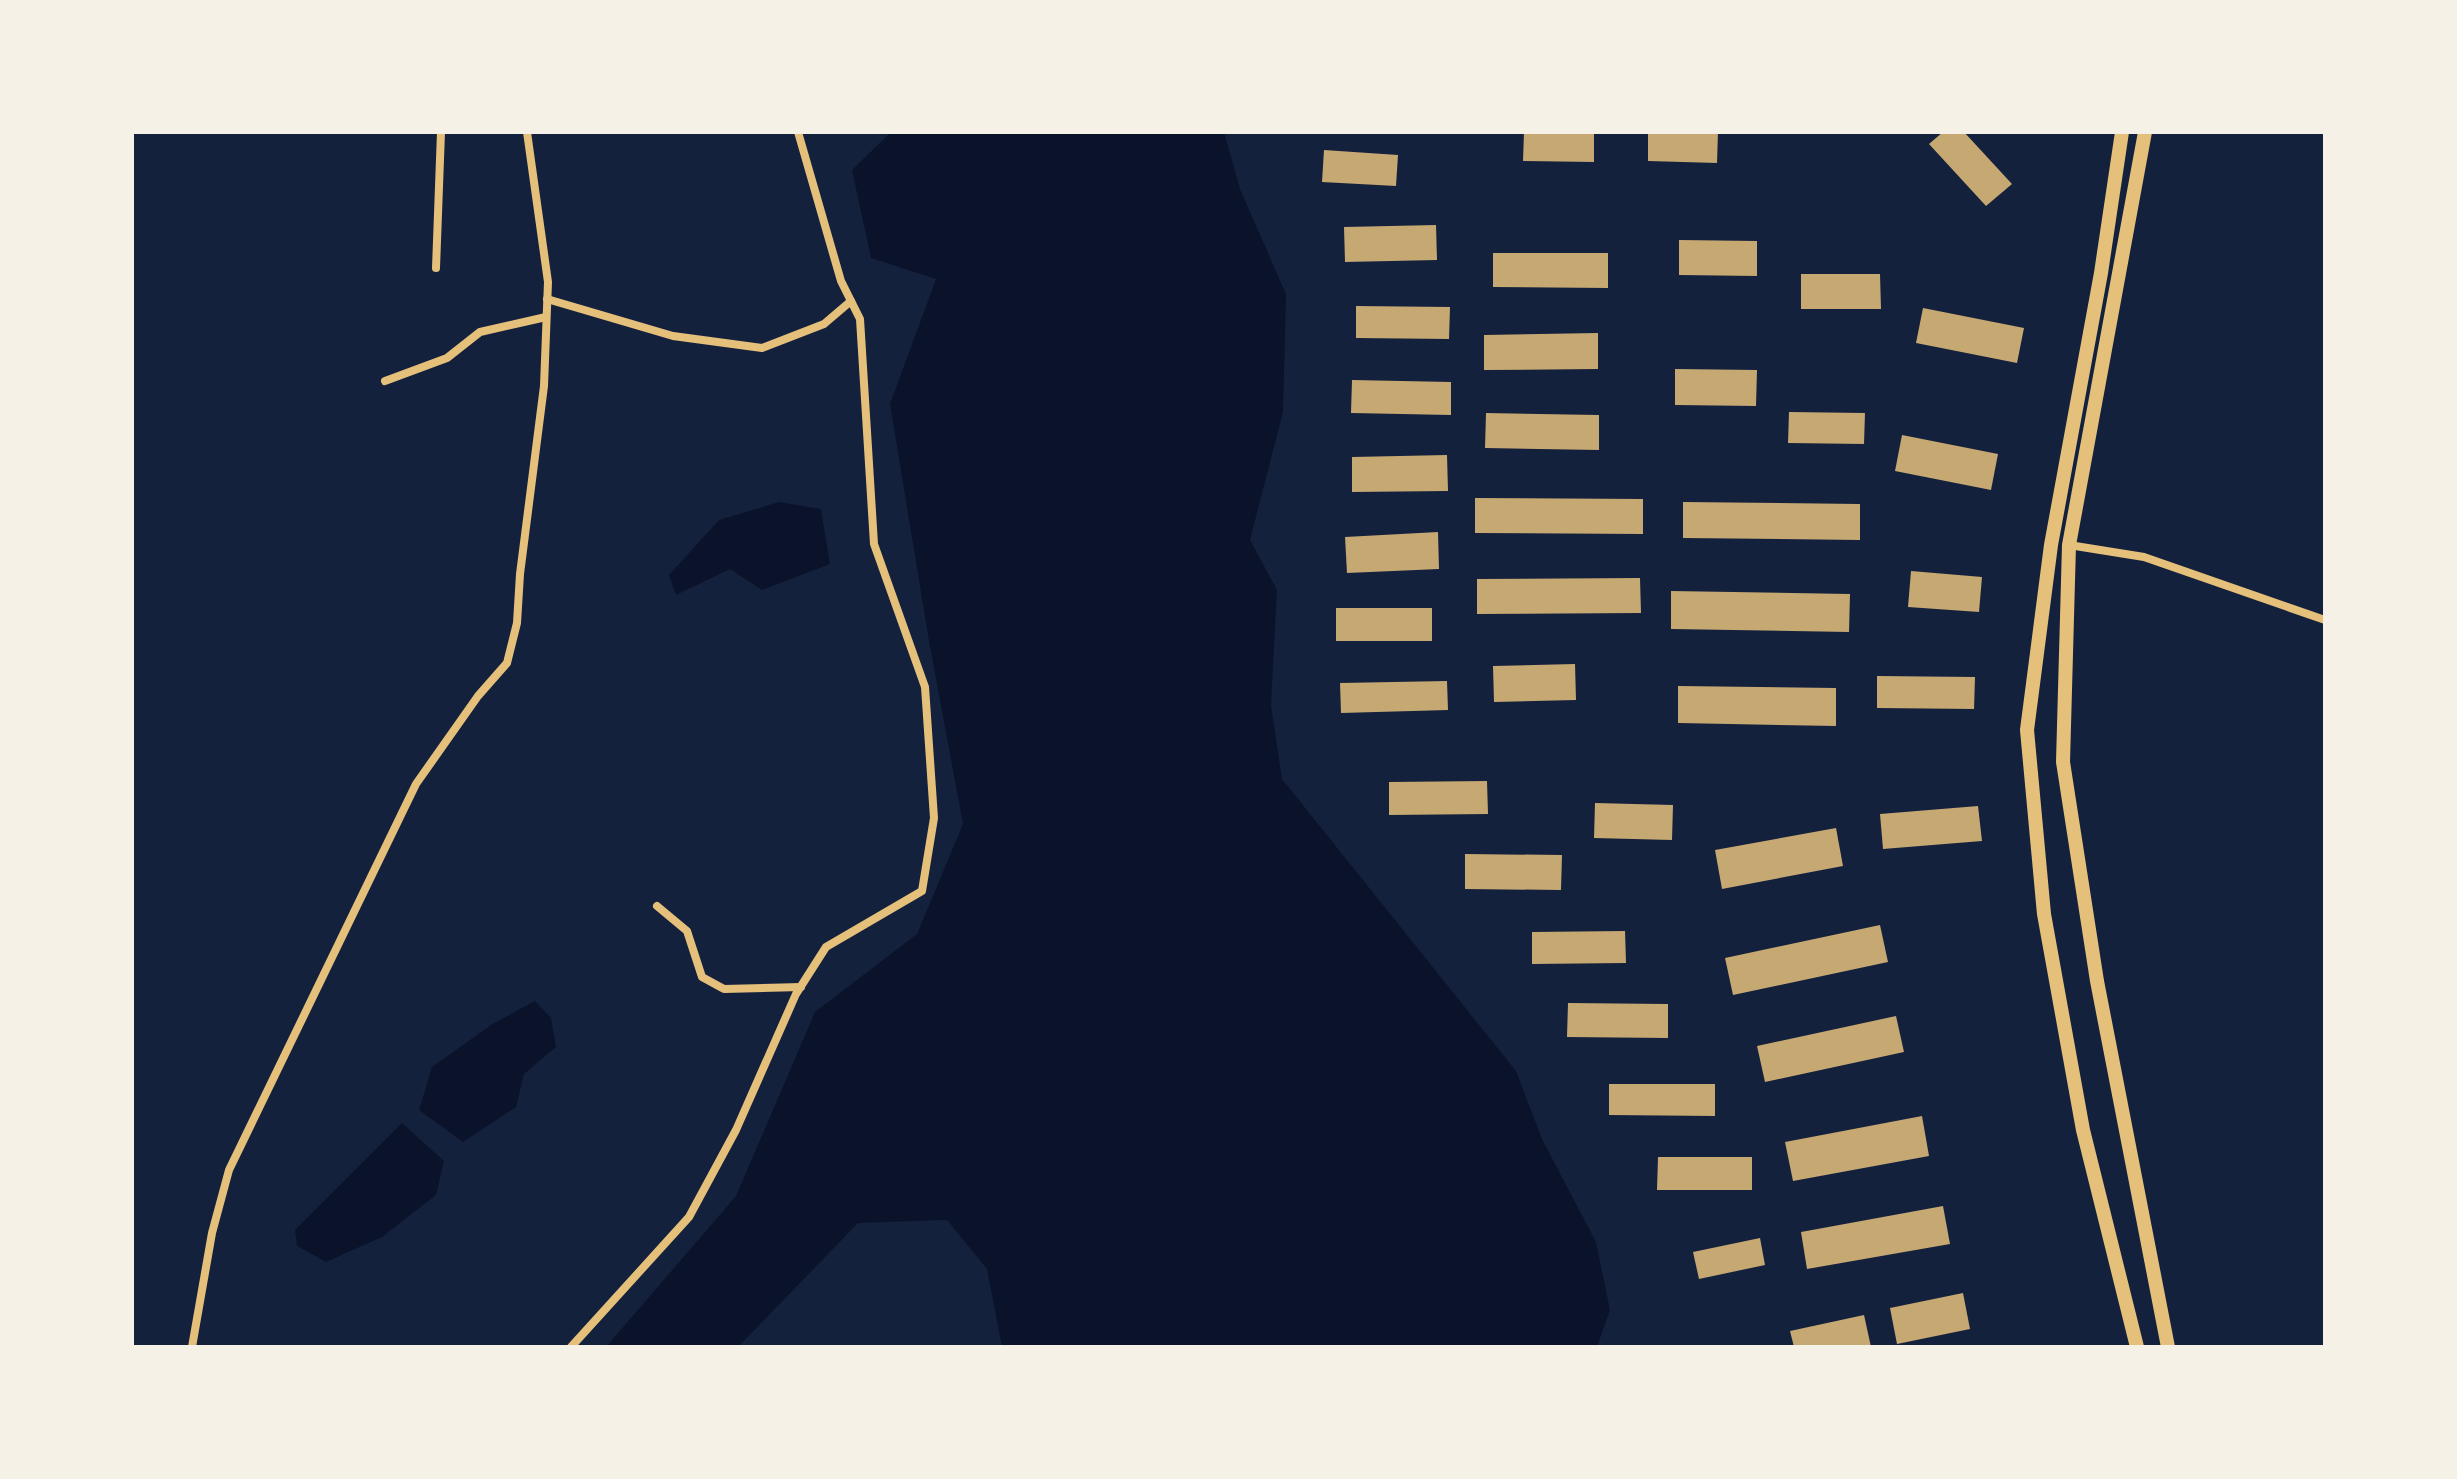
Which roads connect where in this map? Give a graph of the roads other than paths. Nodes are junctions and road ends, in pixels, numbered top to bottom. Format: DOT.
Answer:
graph roads {
  1 [pos="441,132"];
  2 [pos="527,132"];
  3 [pos="798,132"];
  4 [pos="2122,132"];
  5 [pos="2145,132"];
  6 [pos="436,268"];
  7 [pos="547,299"];
  8 [pos="851,301"];
  9 [pos="546,317"];
  10 [pos="385,381"];
  11 [pos="2069,545"];
  12 [pos="2325,620"];
  13 [pos="657,906"];
  14 [pos="801,987"];
  15 [pos="192,1347"];
  16 [pos="571,1347"];
  17 [pos="2137,1347"];
  18 [pos="2168,1347"];
  1 -- 6 [label="street"];
  2 -- 7 [label="street"];
  3 -- 8 [label="street"];
  4 -- 17 [label="main road"];
  5 -- 11 [label="main road"];
  7 -- 8 [label="street"];
  7 -- 9 [label="street"];
  8 -- 14 [label="street"];
  9 -- 10 [label="street"];
  9 -- 15 [label="street"];
  11 -- 12 [label="street"];
  11 -- 18 [label="main road"];
  13 -- 14 [label="street"];
  14 -- 16 [label="street"];
}
